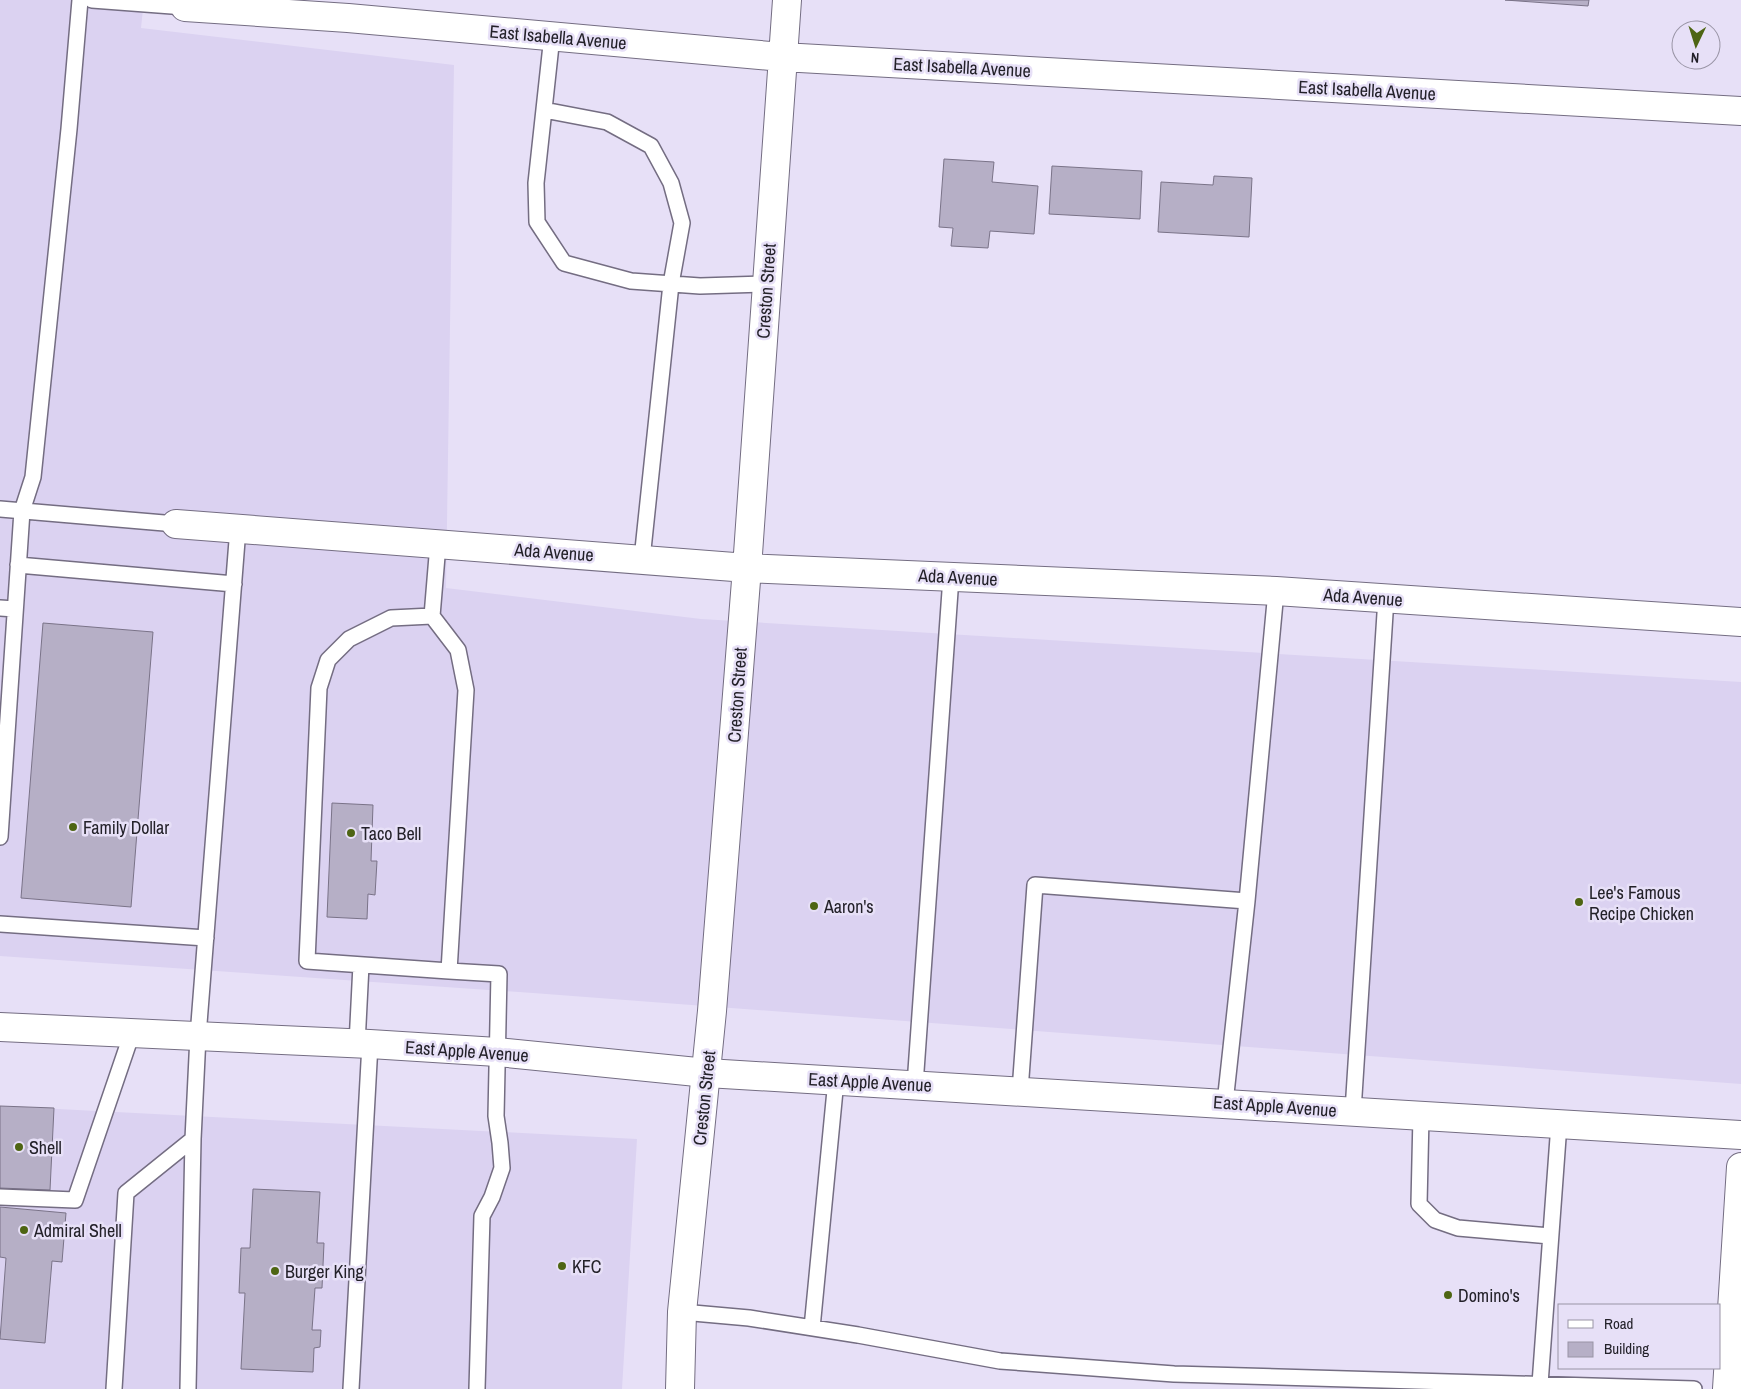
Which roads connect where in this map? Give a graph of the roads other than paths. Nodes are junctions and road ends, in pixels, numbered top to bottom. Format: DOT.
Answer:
graph roads {
  1 [pos="80,0"];
  2 [pos="92,0"];
  3 [pos="787,0"];
  4 [pos="122,1"];
  5 [pos="184,7"];
  6 [pos="349,9"];
  7 [pos="552,36"];
  8 [pos="782,57"];
  9 [pos="544,110"];
  10 [pos="1741,111"];
  11 [pos="671,284"];
  12 [pos="766,284"];
  13 [pos="0,509"];
  14 [pos="22,511"];
  15 [pos="176,524"];
  16 [pos="238,528"];
  17 [pos="438,544"];
  18 [pos="642,559"];
  19 [pos="18,564"];
  20 [pos="747,568"];
  21 [pos="951,577"];
  22 [pos="234,584"];
  23 [pos="1276,591"];
  24 [pos="1386,598"];
  25 [pos="0,608"];
  26 [pos="15,609"];
  27 [pos="432,616"];
  28 [pos="1741,622"];
  29 [pos="0,837"];
  30 [pos="1247,901"];
  31 [pos="0,924"];
  32 [pos="206,938"];
  33 [pos="361,965"];
  34 [pos="449,971"];
  35 [pos="0,1027"];
  36 [pos="132,1033"];
  37 [pos="198,1036"];
  38 [pos="363,1044"];
  39 [pos="497,1052"];
  40 [pos="707,1072"];
  41 [pos="836,1080"];
  42 [pos="915,1085"];
  43 [pos="1020,1091"];
  44 [pos="1225,1103"];
  45 [pos="1353,1111"];
  46 [pos="1421,1116"];
  47 [pos="1559,1124"];
  48 [pos="1741,1135"];
  49 [pos="193,1139"];
  50 [pos="1741,1167"];
  51 [pos="0,1197"];
  52 [pos="1550,1236"];
  53 [pos="682,1312"];
  54 [pos="812,1328"];
  55 [pos="1540,1384"];
  56 [pos="114,1389"];
  57 [pos="188,1389"];
  58 [pos="351,1389"];
  59 [pos="477,1389"];
  60 [pos="680,1389"];
  61 [pos="1694,1389"];
  62 [pos="1727,1389"];
  1 -- 14 [label="lane"];
  2 -- 4 [label="lane"];
  3 -- 8 [label="street, Creston Street"];
  4 -- 5 [label="lane"];
  5 -- 6 [label="street, East Isabella Avenue"];
  6 -- 7 [label="street, East Isabella Avenue"];
  7 -- 8 [label="street, East Isabella Avenue"];
  7 -- 9 [label="lane"];
  8 -- 10 [label="street, East Isabella Avenue"];
  8 -- 12 [label="street, Creston Street"];
  9 -- 11 [label="lane"];
  9 -- 11 [label="lane"];
  11 -- 12 [label="lane"];
  11 -- 18 [label="lane"];
  12 -- 20 [label="street, Creston Street"];
  13 -- 14 [label="lane"];
  14 -- 15 [label="lane"];
  14 -- 19 [label="lane"];
  15 -- 16 [label="street, Ada Avenue"];
  16 -- 17 [label="street, Ada Avenue"];
  16 -- 22 [label="lane"];
  17 -- 18 [label="street, Ada Avenue"];
  17 -- 27 [label="lane"];
  18 -- 20 [label="street, Ada Avenue"];
  19 -- 22 [label="lane"];
  19 -- 26 [label="lane"];
  20 -- 21 [label="street, Ada Avenue"];
  20 -- 40 [label="street, Creston Street"];
  21 -- 23 [label="street, Ada Avenue"];
  21 -- 42 [label="lane"];
  22 -- 32 [label="lane"];
  23 -- 24 [label="street, Ada Avenue"];
  23 -- 30 [label="lane"];
  24 -- 28 [label="street, Ada Avenue"];
  24 -- 45 [label="lane"];
  25 -- 26 [label="lane"];
  26 -- 29 [label="lane"];
  27 -- 33 [label="lane"];
  27 -- 34 [label="lane"];
  30 -- 43 [label="lane"];
  30 -- 44 [label="lane"];
  31 -- 32 [label="lane"];
  32 -- 37 [label="lane"];
  33 -- 34 [label="lane"];
  33 -- 38 [label="lane"];
  34 -- 39 [label="lane"];
  35 -- 36 [label="street, East Apple Avenue"];
  36 -- 37 [label="street, East Apple Avenue"];
  36 -- 51 [label="lane"];
  37 -- 38 [label="street, East Apple Avenue"];
  37 -- 49 [label="lane"];
  38 -- 39 [label="street, East Apple Avenue"];
  38 -- 58 [label="lane"];
  39 -- 40 [label="street, East Apple Avenue"];
  39 -- 59 [label="lane"];
  40 -- 41 [label="street, East Apple Avenue"];
  40 -- 53 [label="street, Creston Street"];
  41 -- 42 [label="street, East Apple Avenue"];
  41 -- 54 [label="lane"];
  42 -- 43 [label="street, East Apple Avenue"];
  43 -- 44 [label="street, East Apple Avenue"];
  44 -- 45 [label="street, East Apple Avenue"];
  45 -- 46 [label="street, East Apple Avenue"];
  46 -- 47 [label="street, East Apple Avenue"];
  46 -- 52 [label="lane"];
  47 -- 48 [label="street, East Apple Avenue"];
  47 -- 52 [label="lane"];
  49 -- 56 [label="lane"];
  49 -- 57 [label="lane"];
  50 -- 62 [label="street"];
  52 -- 55 [label="lane"];
  53 -- 54 [label="lane"];
  53 -- 60 [label="street, Creston Street"];
  54 -- 55 [label="lane"];
  55 -- 61 [label="lane"];
}
